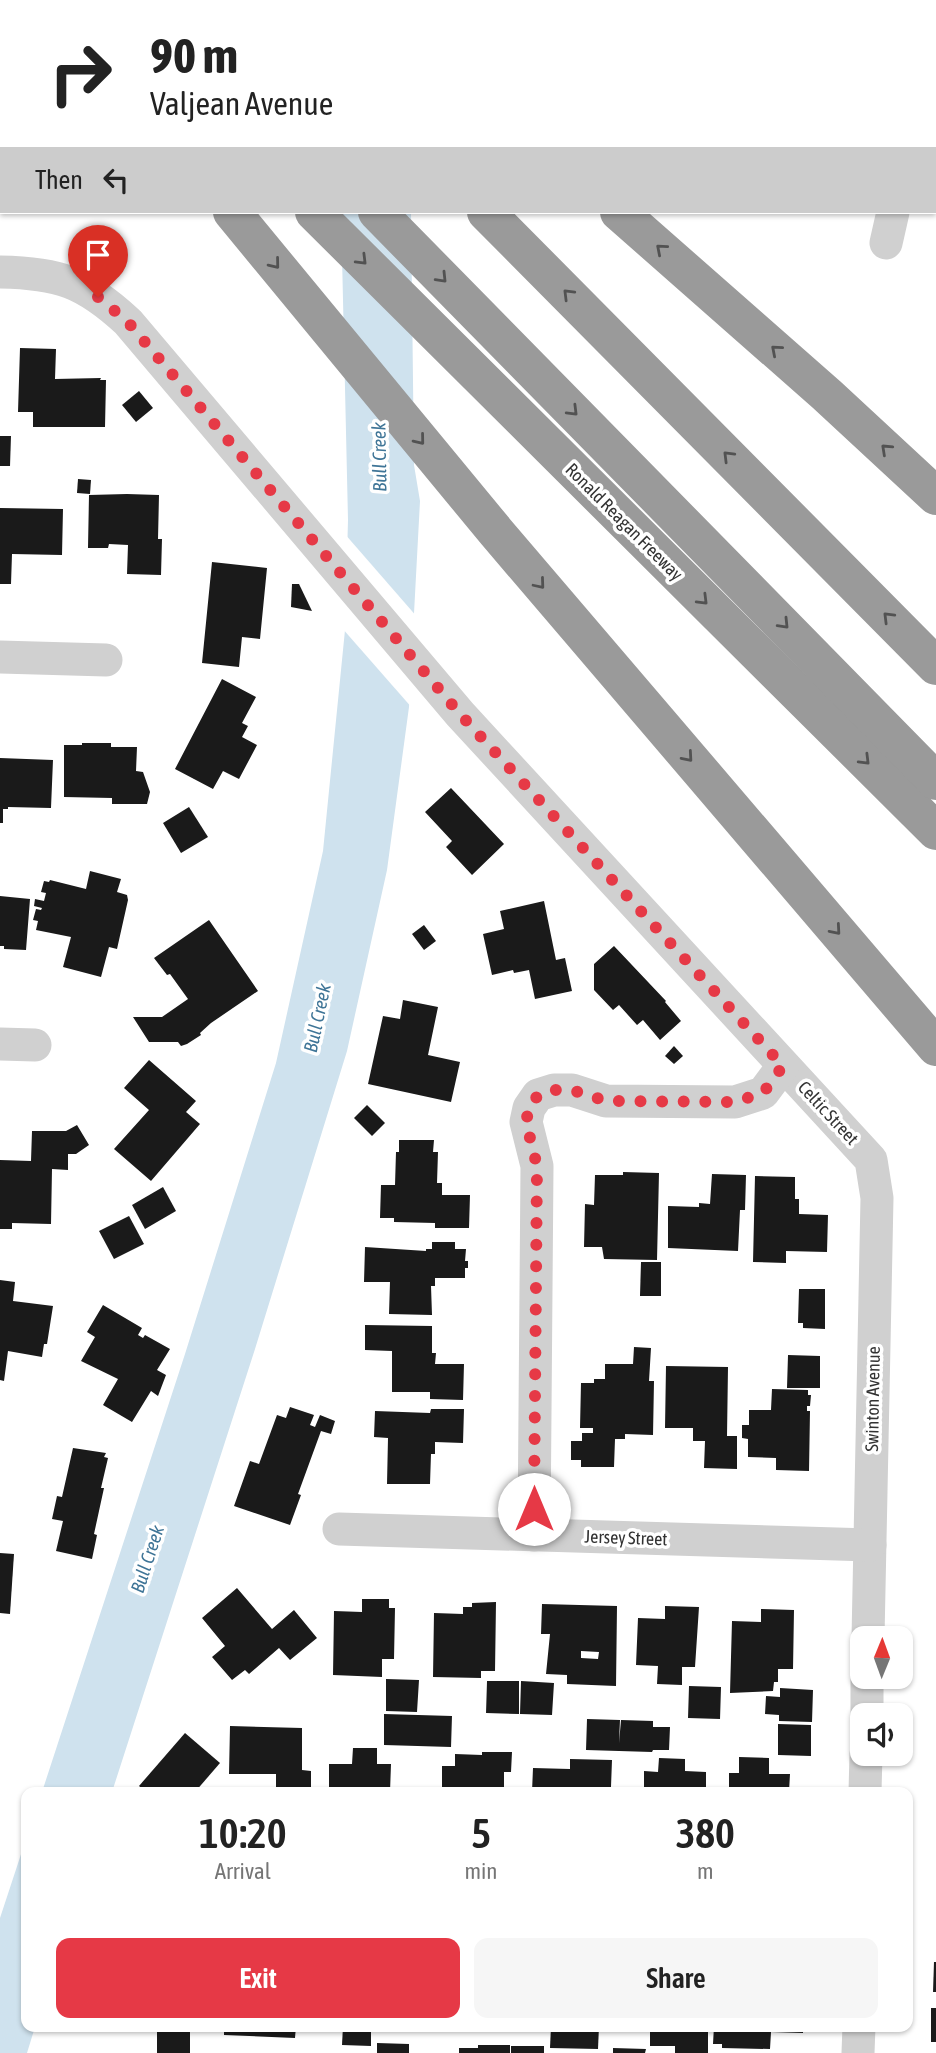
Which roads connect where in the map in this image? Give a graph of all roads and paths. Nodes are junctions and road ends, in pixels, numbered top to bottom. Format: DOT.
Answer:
graph roads {
  1 [pos="234,214"];
  2 [pos="316,214"];
  3 [pos="379,214"];
  4 [pos="620,214"];
  5 [pos="499,225"];
  6 [pos="0,272"];
  7 [pos="936,496"];
  8 [pos="0,657"];
  9 [pos="106,660"];
  10 [pos="936,666"];
  11 [pos="936,781"];
  12 [pos="936,831"];
  13 [pos="0,1044"];
  14 [pos="35,1045"];
  15 [pos="936,1047"];
  16 [pos="783,1066"];
  17 [pos="871,1160"];
  18 [pos="339,1529"];
  19 [pos="534,1535"];
  20 [pos="870,1545"];
  21 [pos="868,1626"];
  22 [pos="866,1766"];
  23 [pos="865,1787"];
  24 [pos="859,2032"];
  25 [pos="858,2053"];
  1 -- 15 [label="highway, one-way"];
  2 -- 12 [label="highway, Ronald Reagan Freeway, one-way"];
  3 -- 11 [label="highway, one-way"];
  7 -- 4 [label="highway, one-way"];
  10 -- 5 [label="highway, one-way"];
  6 -- 16 [label="street, Celtic Street"];
  8 -- 9 [label="street"];
  13 -- 14 [label="street"];
  16 -- 17 [label="street, Celtic Street"];
  16 -- 19 [label="street"];
  17 -- 20 [label="street, Swinton Avenue"];
  18 -- 19 [label="street, Jersey Street"];
  19 -- 20 [label="street, Jersey Street"];
  20 -- 21 [label="street, Swinton Avenue"];
  22 -- 23 [label="street"];
  24 -- 25 [label="street"];
}
